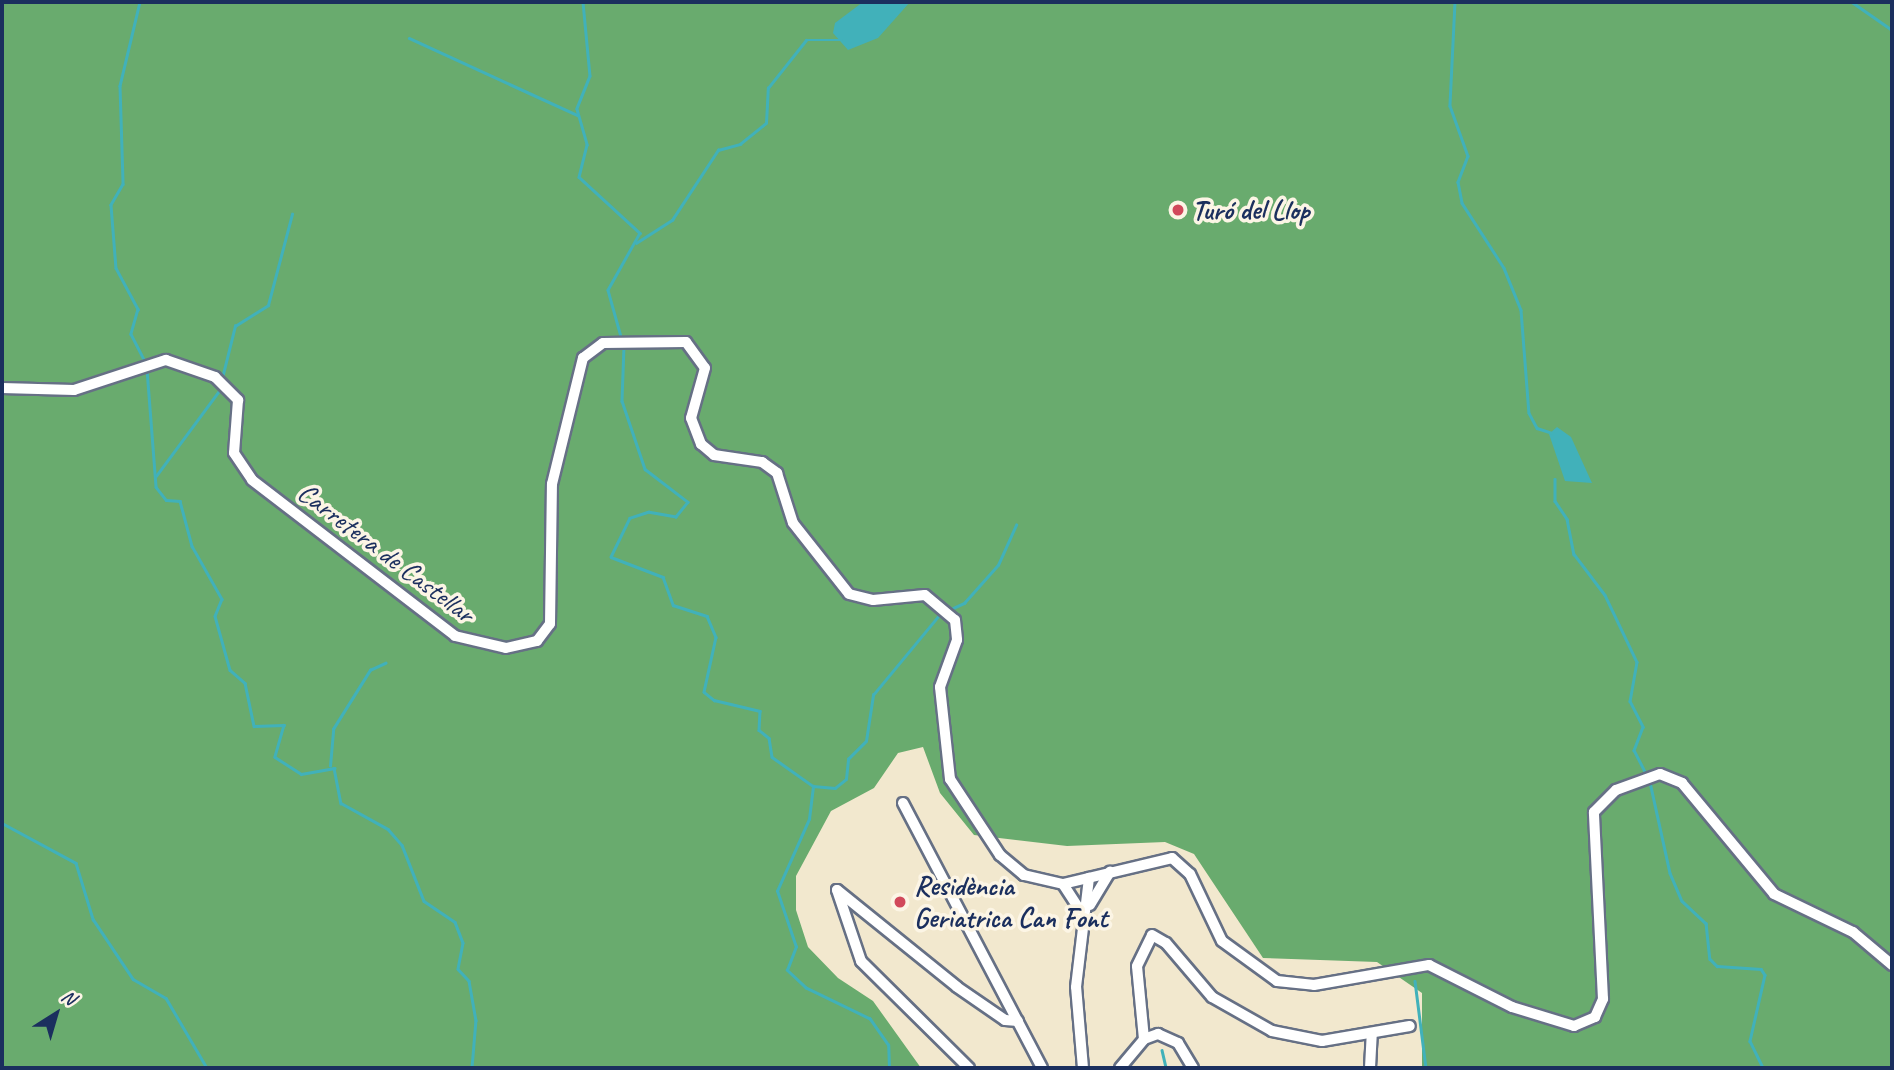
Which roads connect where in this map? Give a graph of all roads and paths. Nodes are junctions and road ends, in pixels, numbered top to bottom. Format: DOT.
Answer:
graph roads {
  1 [pos="2,388"];
  2 [pos="902,803"];
  3 [pos="1110,872"];
  4 [pos="1089,878"];
  5 [pos="1063,884"];
  6 [pos="1083,921"];
  7 [pos="1892,965"];
  8 [pos="1018,1021"];
  9 [pos="1410,1026"];
  10 [pos="1372,1035"];
  11 [pos="1144,1039"];
  12 [pos="969,1068"];
  13 [pos="1042,1068"];
  14 [pos="1083,1068"];
  15 [pos="1121,1068"];
  16 [pos="1193,1068"];
  17 [pos="1370,1068"];
  1 -- 5 [label="street, Carretera de Castellar"];
  2 -- 8 [label="street"];
  3 -- 4 [label="street, Carretera de Castellar"];
  3 -- 6 [label="street"];
  3 -- 7 [label="street, Carretera de Castellar"];
  4 -- 5 [label="street, Carretera de Castellar"];
  4 -- 6 [label="street"];
  5 -- 6 [label="street"];
  6 -- 14 [label="street"];
  8 -- 12 [label="street"];
  8 -- 13 [label="street"];
  9 -- 10 [label="street"];
  10 -- 11 [label="street"];
  10 -- 17 [label="street"];
  11 -- 15 [label="street"];
  11 -- 16 [label="street"];
}
